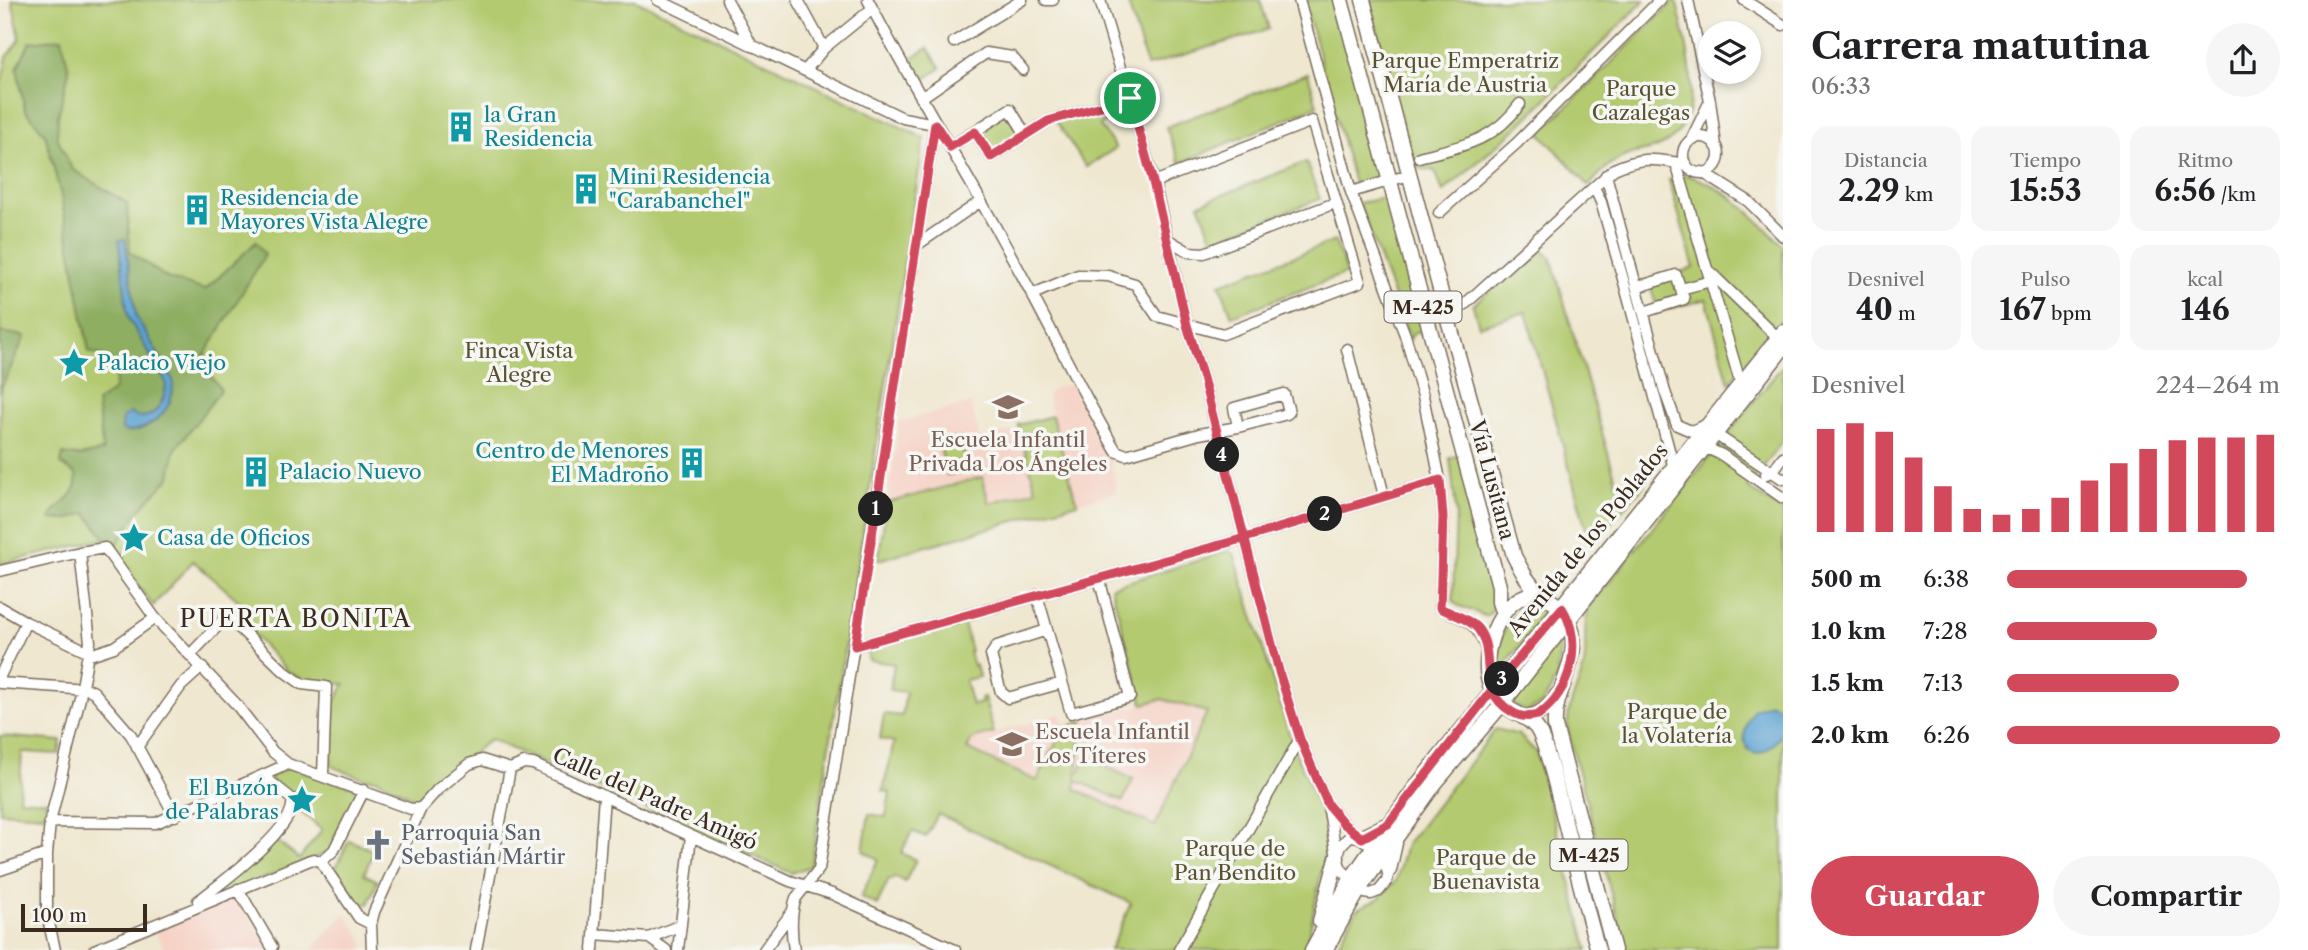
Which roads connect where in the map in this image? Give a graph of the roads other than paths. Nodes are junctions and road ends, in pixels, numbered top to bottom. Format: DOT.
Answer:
graph roads {
  1 [pos="658,0"];
  2 [pos="727,0"];
  3 [pos="798,0"];
  4 [pos="1022,0"];
  5 [pos="1046,0"];
  6 [pos="1053,0"];
  7 [pos="1100,0"];
  8 [pos="1299,0"];
  9 [pos="1340,0"];
  10 [pos="1363,0"];
  11 [pos="1660,0"];
  12 [pos="1688,0"];
  13 [pos="1744,0"];
  14 [pos="870,5"];
  15 [pos="1783,25"];
  16 [pos="954,42"];
  17 [pos="752,46"];
  18 [pos="824,48"];
  19 [pos="1023,70"];
  20 [pos="805,71"];
  21 [pos="921,98"];
  22 [pos="1130,98"];
  23 [pos="1710,101"];
  24 [pos="1520,104"];
  25 [pos="935,124"];
  26 [pos="975,132"];
  27 [pos="1026,135"];
  28 [pos="1689,142"];
  29 [pos="1716,146"];
  30 [pos="950,147"];
  31 [pos="1419,157"];
  32 [pos="1662,160"];
  33 [pos="1718,160"];
  34 [pos="1681,163"];
  35 [pos="1702,172"];
  36 [pos="1409,175"];
  37 [pos="1606,175"];
  38 [pos="1388,181"];
  39 [pos="1153,182"];
  40 [pos="1723,184"];
  41 [pos="1594,187"];
  42 [pos="1351,192"];
  43 [pos="981,201"];
  44 [pos="1335,203"];
  45 [pos="1439,213"];
  46 [pos="1781,232"];
  47 [pos="1167,239"];
  48 [pos="917,245"];
  49 [pos="1709,276"];
  50 [pos="1636,284"];
  51 [pos="1681,289"];
  52 [pos="1033,294"];
  53 [pos="1464,305"];
  54 [pos="1644,313"];
  55 [pos="1187,325"];
  56 [pos="1781,340"];
  57 [pos="1347,349"];
  58 [pos="1741,385"];
  59 [pos="1660,393"];
  60 [pos="1677,425"];
  61 [pos="1238,427"];
  62 [pos="1664,429"];
  63 [pos="1216,432"];
  64 [pos="1707,436"];
  65 [pos="1783,457"];
  66 [pos="1674,468"];
  67 [pos="1772,472"];
  68 [pos="1753,477"];
  69 [pos="1783,479"];
  70 [pos="1440,480"];
  71 [pos="1384,496"];
  72 [pos="1783,498"];
  73 [pos="1245,538"];
  74 [pos="80,552"];
  75 [pos="0,571"];
  76 [pos="1099,578"];
  77 [pos="1540,594"];
  78 [pos="1037,595"];
  79 [pos="0,607"];
  80 [pos="1565,614"];
  81 [pos="155,618"];
  82 [pos="1461,618"];
  83 [pos="1501,618"];
  84 [pos="26,622"];
  85 [pos="1047,630"];
  86 [pos="855,646"];
  87 [pos="86,652"];
  88 [pos="1487,652"];
  89 [pos="190,655"];
  90 [pos="202,667"];
  91 [pos="0,677"];
  92 [pos="0,683"];
  93 [pos="1062,683"];
  94 [pos="1564,685"];
  95 [pos="82,689"];
  96 [pos="1492,690"];
  97 [pos="1502,704"];
  98 [pos="1524,717"];
  99 [pos="1297,744"];
  100 [pos="137,747"];
  101 [pos="288,764"];
  102 [pos="510,769"];
  103 [pos="323,775"];
  104 [pos="263,776"];
  105 [pos="364,790"];
  106 [pos="604,796"];
  107 [pos="1328,805"];
  108 [pos="421,808"];
  109 [pos="175,816"];
  110 [pos="50,822"];
  111 [pos="1393,828"];
  112 [pos="691,836"];
  113 [pos="1376,853"];
  114 [pos="47,854"];
  115 [pos="1337,858"];
  116 [pos="321,862"];
  117 [pos="0,870"];
  118 [pos="807,886"];
  119 [pos="1359,887"];
  120 [pos="238,889"];
  121 [pos="184,911"];
  122 [pos="792,912"];
  123 [pos="371,924"];
  124 [pos="681,925"];
  125 [pos="594,934"];
  126 [pos="649,938"];
  127 [pos="272,947"];
  128 [pos="55,950"];
  129 [pos="94,950"];
  130 [pos="372,950"];
  131 [pos="476,950"];
  132 [pos="593,950"];
  133 [pos="666,950"];
  134 [pos="678,950"];
  135 [pos="764,950"];
  136 [pos="794,950"];
  137 [pos="955,950"];
  138 [pos="1179,950"];
  139 [pos="1311,950"];
  140 [pos="1325,950"];
  141 [pos="1598,950"];
  142 [pos="1614,950"];
  1 -- 17 [label="street"];
  2 -- 17 [label="street"];
  3 -- 18 [label="street"];
  4 -- 16 [label="street"];
  5 -- 6 [label="street"];
  7 -- 22 [label="street"];
  8 -- 42 [label="street"];
  9 -- 38 [label="main road, Vía Lusitana / M-425"];
  10 -- 36 [label="main road, Vía Lusitana / M-425"];
  11 -- 45 [label="street"];
  12 -- 23 [label="street"];
  13 -- 15 [label="street"];
  14 -- 18 [label="street"];
  14 -- 21 [label="street"];
  17 -- 20 [label="street"];
  18 -- 20 [label="street"];
  19 -- 21 [label="street"];
  20 -- 25 [label="street"];
  21 -- 25 [label="street"];
  22 -- 27 [label="street"];
  22 -- 39 [label="street"];
  23 -- 28 [label="street"];
  23 -- 29 [label="street"];
  24 -- 31 [label="street"];
  25 -- 30 [label="street"];
  25 -- 48 [label="street"];
  26 -- 27 [label="street"];
  26 -- 27 [label="street"];
  26 -- 30 [label="street"];
  28 -- 29 [label="street"];
  28 -- 32 [label="street"];
  28 -- 34 [label="street"];
  29 -- 33 [label="street"];
  30 -- 43 [label="street"];
  32 -- 34 [label="street"];
  32 -- 37 [label="street"];
  33 -- 35 [label="street"];
  33 -- 40 [label="street"];
  34 -- 35 [label="street"];
  34 -- 49 [label="street"];
  35 -- 40 [label="street"];
  36 -- 38 [label="street"];
  36 -- 77 [label="main road, Vía Lusitana / M-425"];
  37 -- 41 [label="street"];
  37 -- 50 [label="street"];
  38 -- 42 [label="street"];
  38 -- 83 [label="main road, Vía Lusitana / M-425"];
  39 -- 44 [label="street"];
  39 -- 47 [label="street"];
  40 -- 46 [label="street"];
  41 -- 53 [label="street"];
  41 -- 59 [label="street"];
  42 -- 70 [label="street"];
  43 -- 48 [label="street"];
  43 -- 52 [label="street"];
  44 -- 47 [label="street"];
  44 -- 55 [label="street"];
  47 -- 55 [label="street"];
  48 -- 86 [label="street"];
  49 -- 51 [label="street"];
  49 -- 56 [label="street"];
  49 -- 58 [label="street"];
  50 -- 51 [label="street"];
  50 -- 54 [label="street"];
  51 -- 54 [label="street"];
  52 -- 55 [label="street"];
  52 -- 63 [label="street"];
  54 -- 59 [label="street"];
  55 -- 63 [label="street"];
  56 -- 58 [label="main road, Avenida de los Poblados"];
  56 -- 64 [label="main road, Avenida de los Poblados"];
  57 -- 71 [label="street"];
  58 -- 64 [label="main road, Avenida de los Poblados"];
  59 -- 60 [label="street"];
  59 -- 62 [label="street"];
  60 -- 62 [label="street"];
  60 -- 64 [label="street"];
  61 -- 61 [label="street"];
  61 -- 63 [label="street"];
  62 -- 66 [label="street"];
  63 -- 73 [label="street"];
  64 -- 66 [label="main road, Avenida de los Poblados"];
  64 -- 67 [label="street"];
  64 -- 68 [label="street"];
  64 -- 80 [label="main road, Avenida de los Poblados"];
  65 -- 67 [label="street"];
  66 -- 80 [label="main road, Avenida de los Poblados"];
  67 -- 68 [label="street"];
  67 -- 69 [label="street"];
  68 -- 72 [label="street"];
  70 -- 71 [label="street"];
  70 -- 82 [label="street"];
  71 -- 73 [label="street"];
  73 -- 76 [label="street"];
  73 -- 99 [label="street"];
  74 -- 75 [label="street"];
  74 -- 81 [label="street"];
  74 -- 87 [label="street"];
  76 -- 78 [label="street"];
  76 -- 93 [label="street"];
  77 -- 80 [label="main road, Vía Lusitana / M-425"];
  77 -- 83 [label="main road"];
  78 -- 85 [label="street"];
  78 -- 86 [label="street"];
  79 -- 84 [label="street"];
  80 -- 94 [label="main road"];
  80 -- 96 [label="main road, Avenida de los Poblados"];
  80 -- 97 [label="main road, Avenida de los Poblados"];
  81 -- 87 [label="street"];
  81 -- 89 [label="street"];
  82 -- 83 [label="street"];
  82 -- 88 [label="street"];
  83 -- 88 [label="main road"];
  84 -- 87 [label="street"];
  84 -- 91 [label="street"];
  85 -- 93 [label="street"];
  85 -- 93 [label="street"];
  86 -- 118 [label="street"];
  87 -- 95 [label="street"];
  88 -- 96 [label="main road"];
  89 -- 90 [label="street"];
  89 -- 103 [label="street"];
  90 -- 100 [label="street"];
  90 -- 101 [label="street"];
  92 -- 95 [label="street"];
  94 -- 98 [label="main road"];
  94 -- 142 [label="main road, M-425"];
  95 -- 100 [label="street"];
  95 -- 110 [label="street"];
  96 -- 97 [label="main road"];
  96 -- 111 [label="main road, Avenida de los Poblados"];
  97 -- 98 [label="main road, M-425"];
  97 -- 111 [label="main road, Avenida de los Poblados"];
  98 -- 141 [label="main road, M-425"];
  99 -- 107 [label="street"];
  99 -- 138 [label="street"];
  100 -- 109 [label="street"];
  101 -- 103 [label="street"];
  101 -- 104 [label="street"];
  102 -- 106 [label="street, Calle del Padre Amigó"];
  102 -- 108 [label="street, Calle del Padre Amigó"];
  102 -- 131 [label="street"];
  103 -- 105 [label="street"];
  104 -- 109 [label="street"];
  104 -- 121 [label="street"];
  105 -- 108 [label="street"];
  105 -- 116 [label="street"];
  106 -- 112 [label="street, Calle del Padre Amigó"];
  106 -- 125 [label="street"];
  107 -- 113 [label="street"];
  107 -- 115 [label="street"];
  108 -- 123 [label="street"];
  109 -- 110 [label="street"];
  110 -- 114 [label="street"];
  111 -- 113 [label="main road"];
  111 -- 113 [label="main road"];
  112 -- 118 [label="street, Calle del Padre Amigó"];
  112 -- 124 [label="street"];
  113 -- 115 [label="street"];
  113 -- 119 [label="main road"];
  114 -- 117 [label="street"];
  114 -- 128 [label="street"];
  115 -- 119 [label="street"];
  115 -- 139 [label="main road"];
  116 -- 120 [label="street"];
  116 -- 123 [label="street"];
  118 -- 122 [label="street"];
  118 -- 137 [label="street, Calle del Padre Amigó"];
  119 -- 139 [label="main road"];
  119 -- 140 [label="main road"];
  120 -- 121 [label="street"];
  120 -- 127 [label="street"];
  121 -- 129 [label="street"];
  122 -- 135 [label="street"];
  122 -- 136 [label="street"];
  123 -- 130 [label="street"];
  124 -- 126 [label="street"];
  124 -- 134 [label="street"];
  125 -- 126 [label="street"];
  125 -- 132 [label="street"];
  126 -- 133 [label="street"];
}
